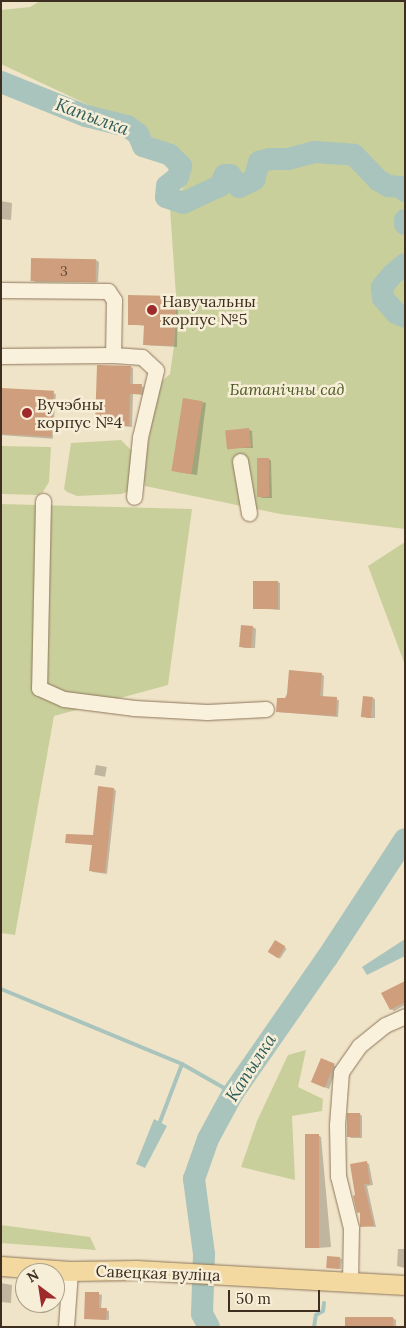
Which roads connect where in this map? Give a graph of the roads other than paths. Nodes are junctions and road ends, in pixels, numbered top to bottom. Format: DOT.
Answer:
graph roads {
  1 [pos="1,290"];
  2 [pos="113,355"];
  3 [pos="1,356"];
  4 [pos="240,461"];
  5 [pos="134,497"];
  6 [pos="43,501"];
  7 [pos="249,513"];
  8 [pos="266,709"];
  9 [pos="405,1016"];
  10 [pos="1,1266"];
  11 [pos="70,1271"];
  12 [pos="350,1283"];
  13 [pos="405,1285"];
  14 [pos="66,1327"];
  1 -- 2 [label="street"];
  2 -- 3 [label="street"];
  2 -- 5 [label="street"];
  4 -- 7 [label="street"];
  6 -- 8 [label="street"];
  9 -- 12 [label="street"];
  10 -- 11 [label="main road, Савецкая вуліца"];
  11 -- 12 [label="main road, Савецкая вуліца"];
  11 -- 14 [label="street"];
  12 -- 13 [label="main road, Савецкая вуліца"];
}
